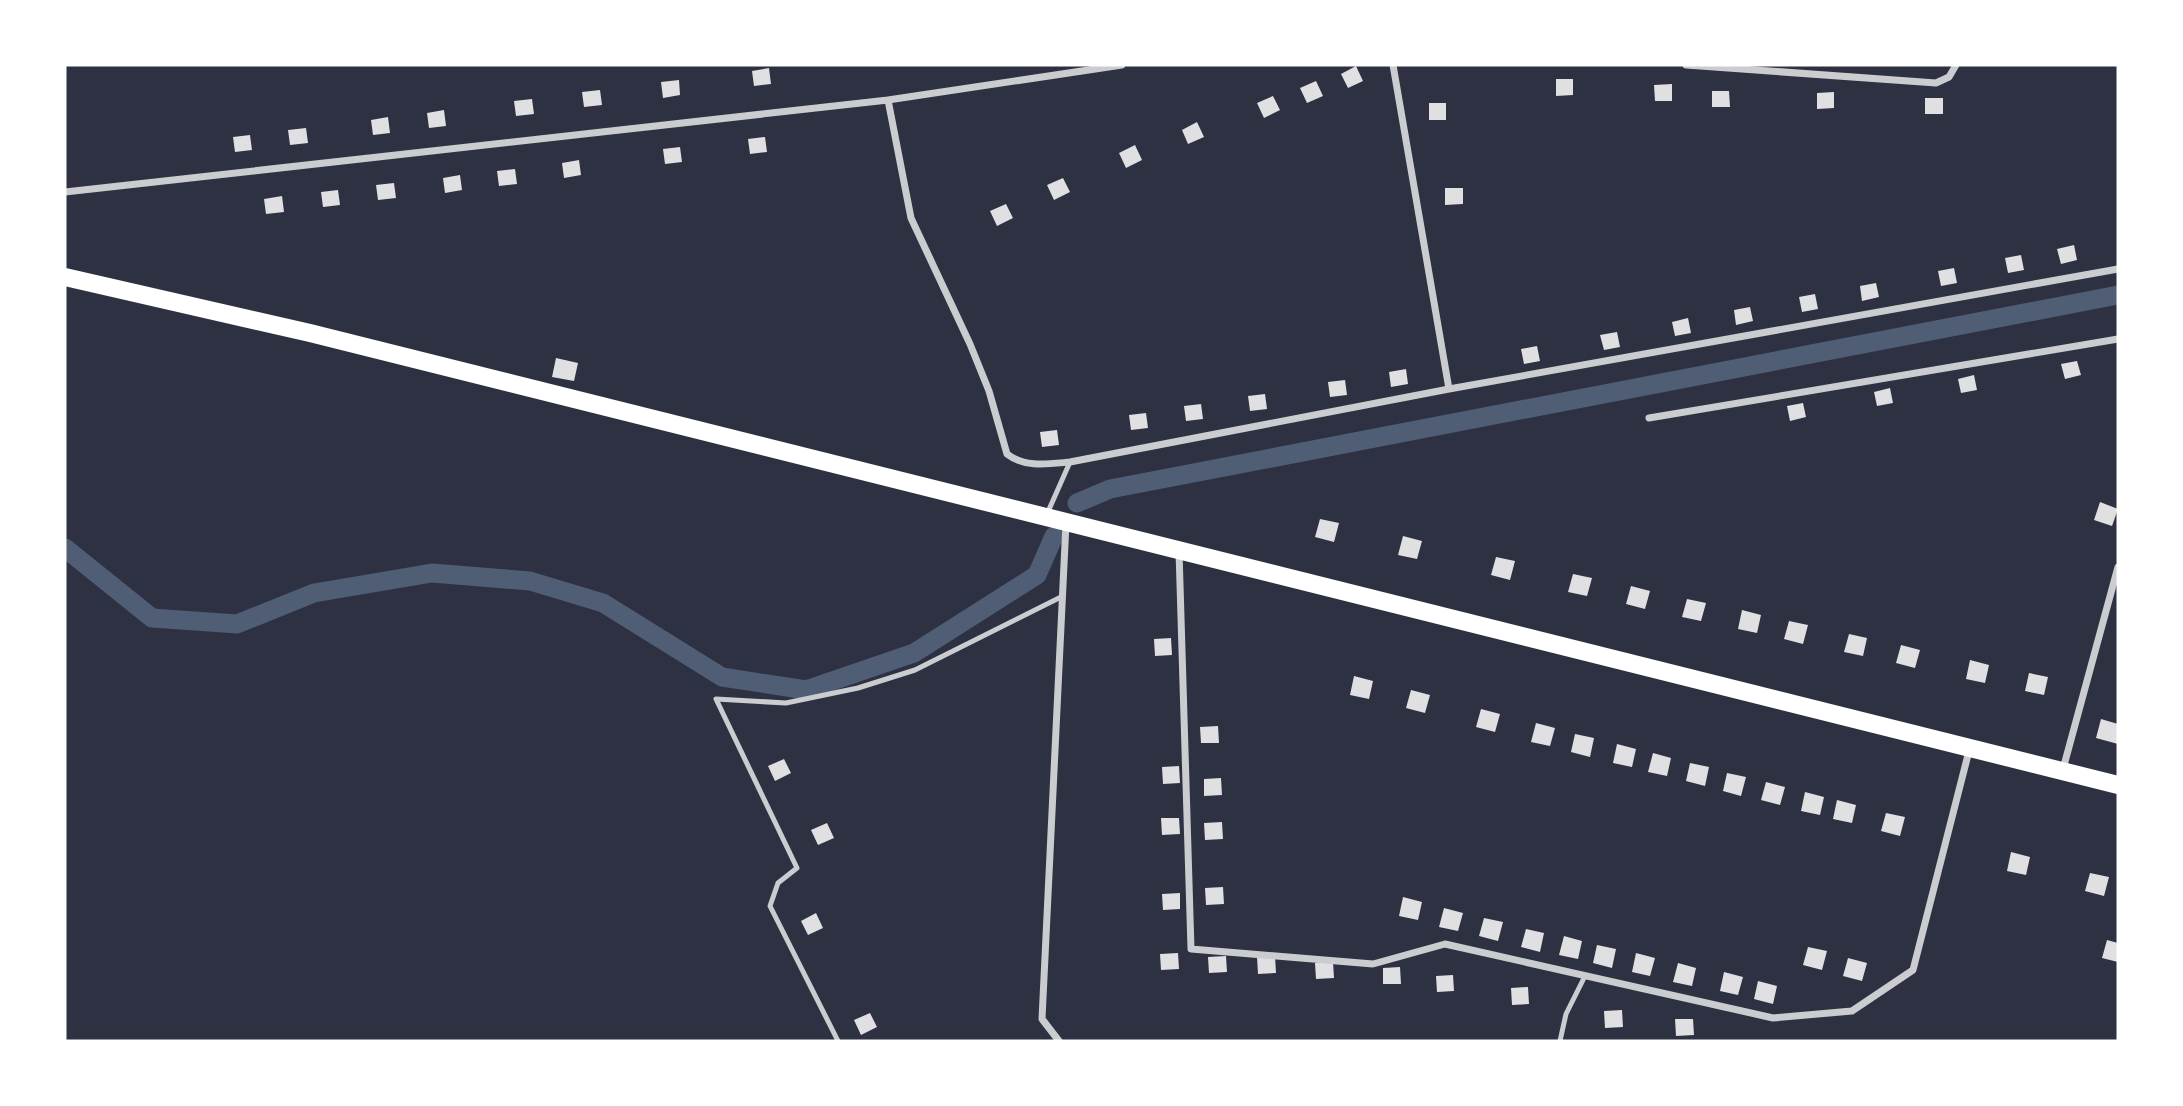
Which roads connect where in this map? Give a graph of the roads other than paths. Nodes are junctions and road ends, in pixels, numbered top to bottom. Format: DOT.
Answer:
graph roads {
  1 [pos="1122,65"];
  2 [pos="1393,65"];
  3 [pos="1686,65"];
  4 [pos="1956,65"];
  5 [pos="888,100"];
  6 [pos="65,192"];
  7 [pos="2118,269"];
  8 [pos="65,277"];
  9 [pos="2118,340"];
  10 [pos="1450,389"];
  11 [pos="1649,418"];
  12 [pos="1070,462"];
  13 [pos="1046,517"];
  14 [pos="1066,522"];
  15 [pos="1179,550"];
  16 [pos="2118,567"];
  17 [pos="1063,596"];
  18 [pos="1970,747"];
  19 [pos="2063,771"];
  20 [pos="2118,785"];
  21 [pos="1585,976"];
  22 [pos="1050,1030"];
  23 [pos="838,1041"];
  24 [pos="1050,1041"];
  25 [pos="1059,1041"];
  26 [pos="1560,1041"];
  1 -- 5 [label="street"];
  2 -- 10 [label="street"];
  3 -- 4 [label="street"];
  5 -- 6 [label="street"];
  5 -- 12 [label="street"];
  7 -- 10 [label="street"];
  8 -- 13 [label="main road"];
  9 -- 11 [label="street"];
  10 -- 12 [label="street"];
  12 -- 13 [label="lane"];
  13 -- 14 [label="main road"];
  14 -- 15 [label="main road"];
  14 -- 17 [label="street"];
  15 -- 18 [label="main road"];
  15 -- 21 [label="street"];
  16 -- 19 [label="street"];
  17 -- 22 [label="street"];
  17 -- 23 [label="lane"];
  18 -- 19 [label="main road"];
  18 -- 21 [label="street"];
  19 -- 20 [label="main road"];
  21 -- 26 [label="lane"];
  22 -- 24 [label="lane"];
  22 -- 25 [label="street"];
}
